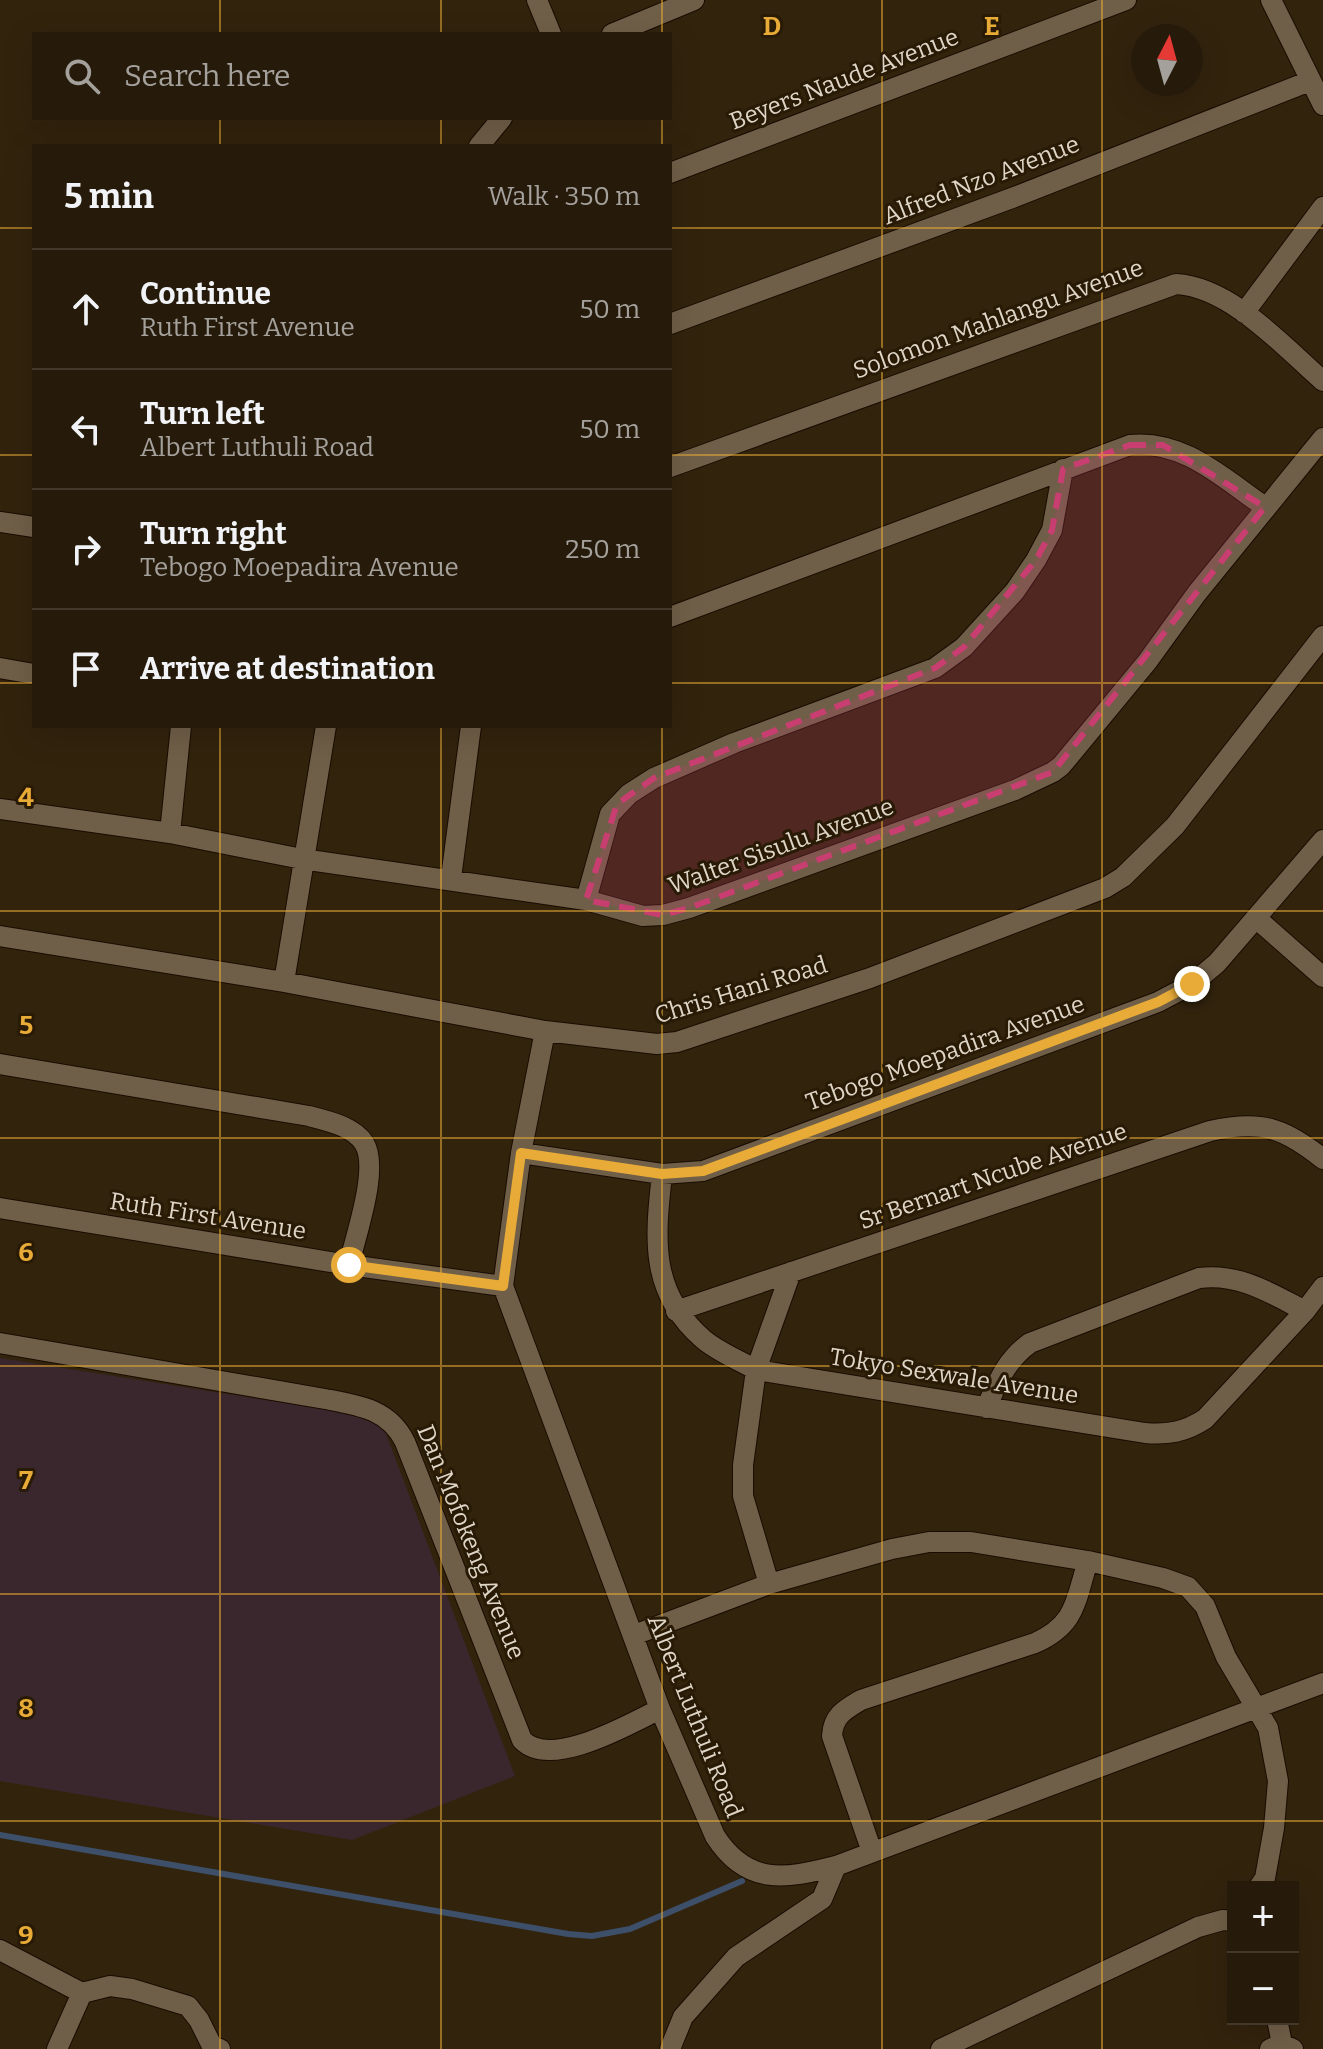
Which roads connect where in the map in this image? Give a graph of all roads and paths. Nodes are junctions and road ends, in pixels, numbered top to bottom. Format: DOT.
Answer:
graph roads {
  1 [pos="537,0"];
  2 [pos="694,0"];
  3 [pos="1126,0"];
  4 [pos="1271,0"];
  5 [pos="550,32"];
  6 [pos="617,32"];
  7 [pos="1310,81"];
  8 [pos="1323,105"];
  9 [pos="500,120"];
  10 [pos="481,144"];
  11 [pos="672,172"];
  12 [pos="1323,207"];
  13 [pos="1244,313"];
  14 [pos="672,323"];
  15 [pos="1323,381"];
  16 [pos="1323,438"];
  17 [pos="672,466"];
  18 [pos="1063,469"];
  19 [pos="1265,507"];
  20 [pos="0,522"];
  21 [pos="32,527"];
  22 [pos="672,616"];
  23 [pos="1323,636"];
  24 [pos="0,668"];
  25 [pos="32,674"];
  26 [pos="181,728"];
  27 [pos="326,728"];
  28 [pos="471,728"];
  29 [pos="0,809"];
  30 [pos="170,833"];
  31 [pos="1323,840"];
  32 [pos="302,859"];
  33 [pos="451,878"];
  34 [pos="586,900"];
  35 [pos="1257,919"];
  36 [pos="0,936"];
  37 [pos="1323,977"];
  38 [pos="284,982"];
  39 [pos="545,1031"];
  40 [pos="0,1064"];
  41 [pos="521,1153"];
  42 [pos="1323,1159"];
  43 [pos="662,1174"];
  44 [pos="0,1208"];
  45 [pos="349,1265"];
  46 [pos="791,1272"];
  47 [pos="503,1286"];
  48 [pos="1323,1287"];
  49 [pos="676,1311"];
  50 [pos="1305,1311"];
  51 [pos="0,1343"];
  52 [pos="756,1370"];
  53 [pos="986,1408"];
  54 [pos="1088,1561"];
  55 [pos="769,1584"];
  56 [pos="634,1635"];
  57 [pos="1323,1683"];
  58 [pos="1257,1707"];
  59 [pos="660,1709"];
  60 [pos="872,1852"];
  61 [pos="836,1866"];
  62 [pos="1263,1881"];
  63 [pos="1227,1920"];
  64 [pos="0,1950"];
  65 [pos="82,1993"];
  66 [pos="1278,2025"];
  67 [pos="1282,2047"];
  68 [pos="214,2048"];
  69 [pos="57,2049"];
  70 [pos="670,2049"];
  71 [pos="941,2049"];
  1 -- 5 [label="street"];
  2 -- 6 [label="street"];
  3 -- 11 [label="street, Beyers Naude Avenue"];
  4 -- 7 [label="street"];
  7 -- 8 [label="street"];
  7 -- 14 [label="street, Alfred Nzo Avenue"];
  9 -- 10 [label="street"];
  12 -- 13 [label="street"];
  13 -- 15 [label="street, Solomon Mahlangu Avenue"];
  13 -- 17 [label="street, Solomon Mahlangu Avenue"];
  16 -- 19 [label="street, Walter Sisulu Avenue"];
  18 -- 19 [label="street"];
  18 -- 22 [label="street"];
  18 -- 34 [label="street"];
  19 -- 34 [label="street, Walter Sisulu Avenue"];
  20 -- 21 [label="street"];
  23 -- 39 [label="street, Chris Hani Road"];
  24 -- 25 [label="street"];
  26 -- 30 [label="street"];
  27 -- 32 [label="street"];
  28 -- 33 [label="street"];
  29 -- 30 [label="street, Walter Sisulu Avenue"];
  30 -- 32 [label="street, Walter Sisulu Avenue"];
  31 -- 35 [label="street, Tebogo Moepadira Avenue"];
  32 -- 33 [label="street, Walter Sisulu Avenue"];
  32 -- 38 [label="street"];
  33 -- 34 [label="street, Walter Sisulu Avenue"];
  35 -- 37 [label="street"];
  35 -- 43 [label="street, Tebogo Moepadira Avenue"];
  36 -- 38 [label="street, Chris Hani Road"];
  38 -- 39 [label="street, Chris Hani Road"];
  39 -- 41 [label="street, Albert Luthuli Road"];
  40 -- 45 [label="street"];
  41 -- 43 [label="street, Tebogo Moepadira Avenue"];
  41 -- 47 [label="street, Albert Luthuli Road"];
  42 -- 46 [label="street, Sr Bernart Ncube Avenue"];
  43 -- 49 [label="street, Tokyo Sexwale Avenue"];
  44 -- 45 [label="street, Ruth First Avenue"];
  45 -- 47 [label="street, Ruth First Avenue"];
  46 -- 49 [label="street, Sr Bernart Ncube Avenue"];
  46 -- 52 [label="street"];
  47 -- 56 [label="street, Albert Luthuli Road"];
  48 -- 50 [label="street, Tokyo Sexwale Avenue"];
  49 -- 52 [label="street, Tokyo Sexwale Avenue"];
  50 -- 53 [label="street, Tokyo Sexwale Avenue"];
  50 -- 53 [label="street"];
  51 -- 59 [label="street, Dan Mofokeng Avenue"];
  52 -- 53 [label="street, Tokyo Sexwale Avenue"];
  52 -- 55 [label="street"];
  54 -- 55 [label="street"];
  54 -- 58 [label="street"];
  54 -- 60 [label="street"];
  55 -- 56 [label="street"];
  56 -- 59 [label="street, Albert Luthuli Road"];
  57 -- 58 [label="street, Albert Luthuli Road"];
  58 -- 60 [label="street, Albert Luthuli Road"];
  58 -- 62 [label="street"];
  59 -- 61 [label="street, Albert Luthuli Road"];
  60 -- 61 [label="street, Albert Luthuli Road"];
  61 -- 70 [label="street"];
  63 -- 71 [label="street"];
  64 -- 65 [label="street"];
  65 -- 68 [label="street"];
  65 -- 69 [label="street"];
  66 -- 67 [label="street"];
}
